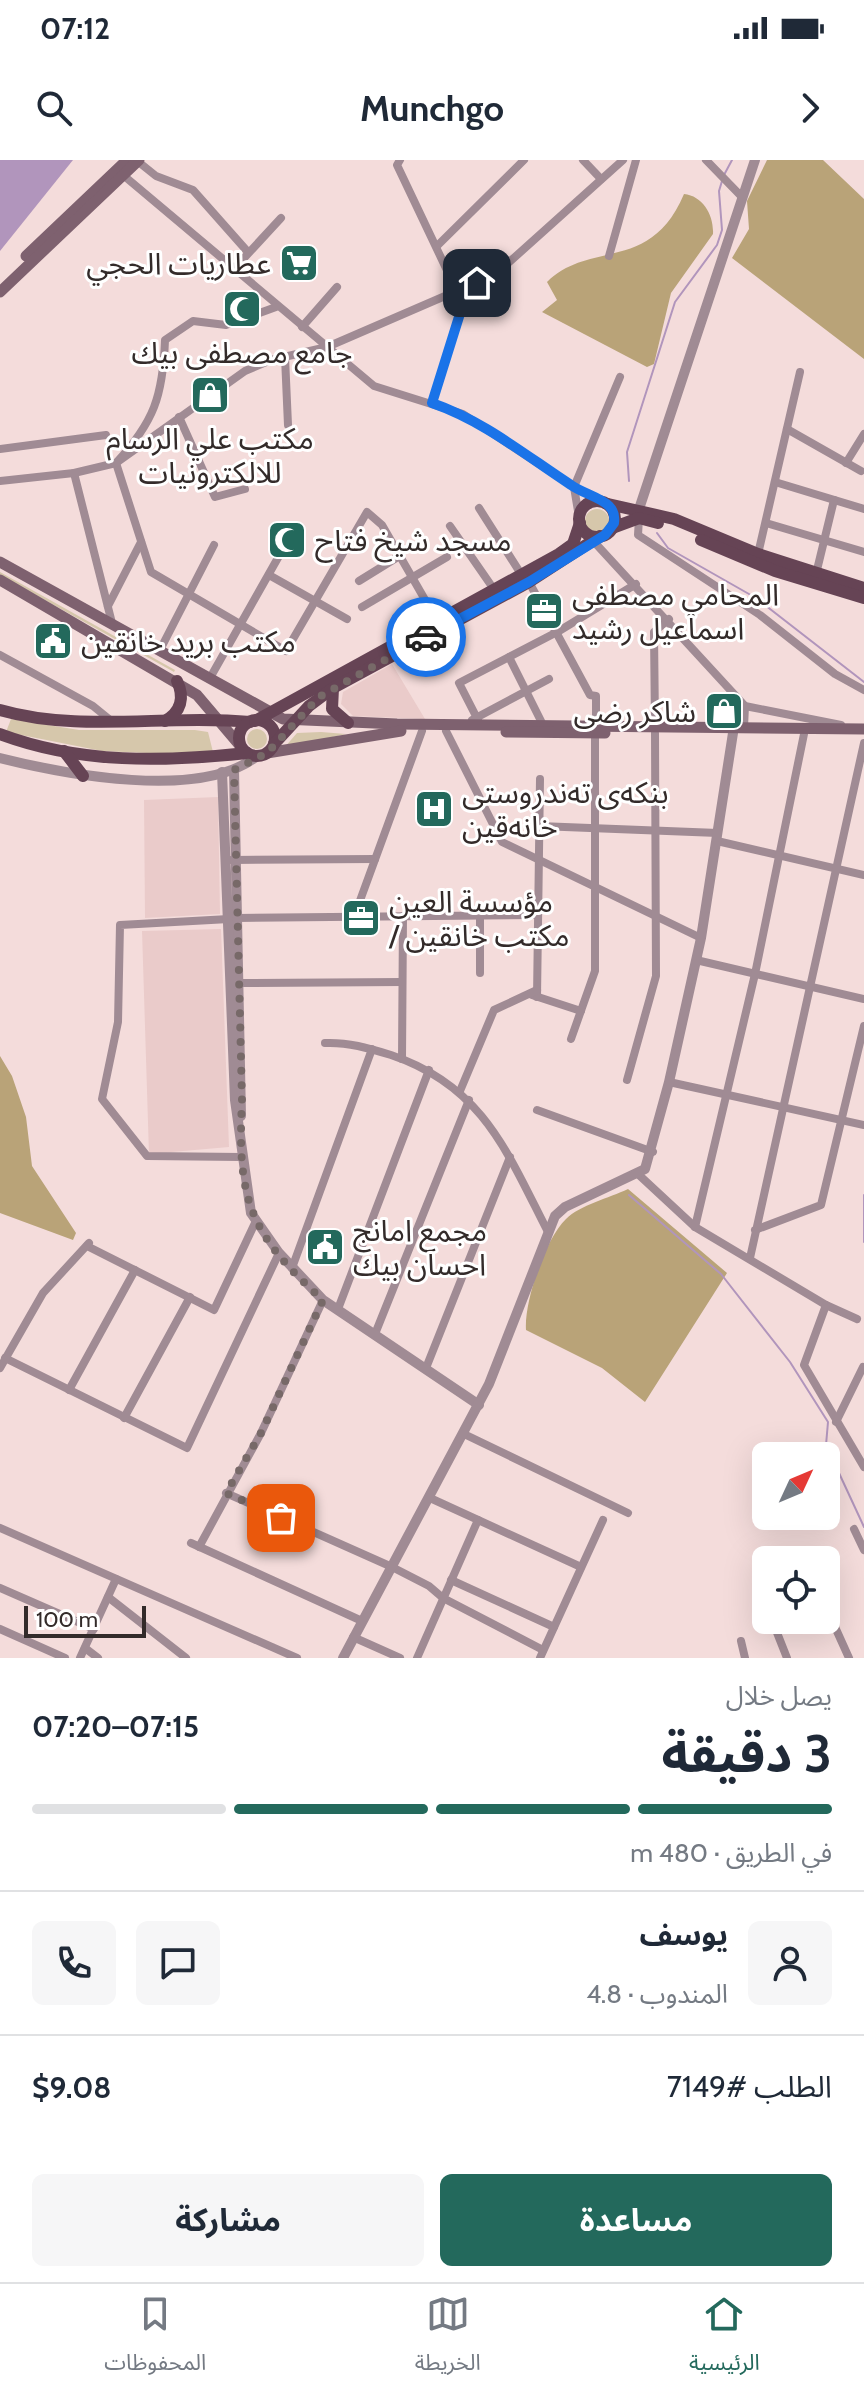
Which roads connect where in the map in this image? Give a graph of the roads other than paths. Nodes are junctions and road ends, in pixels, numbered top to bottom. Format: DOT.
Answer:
graph roads {
  1 [pos="134,160"];
  2 [pos="400,160"];
  3 [pos="524,160"];
  4 [pos="583,160"];
  5 [pos="623,160"];
  6 [pos="636,160"];
  7 [pos="755,160"];
  8 [pos="708,162"];
  9 [pos="120,172"];
  10 [pos="601,179"];
  11 [pos="741,196"];
  12 [pos="281,218"];
  13 [pos="437,246"];
  14 [pos="247,251"];
  15 [pos="609,256"];
  16 [pos="233,270"];
  17 [pos="0,282"];
  18 [pos="337,287"];
  19 [pos="0,292"];
  20 [pos="458,292"];
  21 [pos="276,307"];
  22 [pos="302,327"];
  23 [pos="327,347"];
  24 [pos="285,357"];
  25 [pos="800,372"];
  26 [pos="620,377"];
  27 [pos="432,403"];
  28 [pos="179,417"];
  29 [pos="288,425"];
  30 [pos="787,429"];
  31 [pos="864,434"];
  32 [pos="106,435"];
  33 [pos="0,449"];
  34 [pos="116,463"];
  35 [pos="846,463"];
  36 [pos="861,471"];
  37 [pos="74,473"];
  38 [pos="0,481"];
  39 [pos="775,482"];
  40 [pos="574,487"];
  41 [pos="245,489"];
  42 [pos="834,500"];
  43 [pos="605,503"];
  44 [pos="479,508"];
  45 [pos="864,509"];
  46 [pos="639,513"];
  47 [pos="766,523"];
  48 [pos="450,526"];
  49 [pos="612,528"];
  50 [pos="587,530"];
  51 [pos="824,540"];
  52 [pos="141,542"];
  53 [pos="214,545"];
  54 [pos="864,552"];
  55 [pos="134,554"];
  56 [pos="758,554"];
  57 [pos="401,555"];
  58 [pos="279,556"];
  59 [pos="447,557"];
  60 [pos="0,562"];
  61 [pos="147,562"];
  62 [pos="816,574"];
  63 [pos="269,575"];
  64 [pos="413,577"];
  65 [pos="525,578"];
  66 [pos="0,580"];
  67 [pos="359,581"];
  68 [pos="636,584"];
  69 [pos="493,588"];
  70 [pos="864,588"];
  71 [pos="189,594"];
  72 [pos="864,598"];
  73 [pos="317,600"];
  74 [pos="108,605"];
  75 [pos="362,607"];
  76 [pos="347,619"];
  77 [pos="669,619"];
  78 [pos="107,620"];
  79 [pos="241,624"];
  80 [pos="439,624"];
  81 [pos="559,631"];
  82 [pos="160,650"];
  83 [pos="0,655"];
  84 [pos="509,657"];
  85 [pos="210,678"];
  86 [pos="549,679"];
  87 [pos="177,681"];
  88 [pos="333,688"];
  89 [pos="864,690"];
  90 [pos="527,692"];
  91 [pos="745,706"];
  92 [pos="0,710"];
  93 [pos="267,713"];
  94 [pos="109,719"];
  95 [pos="218,720"];
  96 [pos="296,720"];
  97 [pos="165,721"];
  98 [pos="478,721"];
  99 [pos="252,722"];
  100 [pos="348,723"];
  101 [pos="543,725"];
  102 [pos="596,729"];
  103 [pos="655,729"];
  104 [pos="738,730"];
  105 [pos="422,731"];
  106 [pos="446,731"];
  107 [pos="863,732"];
  108 [pos="0,734"];
  109 [pos="804,734"];
  110 [pos="864,743"];
  111 [pos="64,751"];
  112 [pos="257,751"];
  113 [pos="0,758"];
  114 [pos="234,770"];
  115 [pos="222,772"];
  116 [pos="83,776"];
  117 [pos="540,779"];
  118 [pos="539,826"];
  119 [pos="655,830"];
  120 [pos="596,831"];
  121 [pos="718,837"];
  122 [pos="779,856"];
  123 [pos="375,859"];
  124 [pos="230,860"];
  125 [pos="538,860"];
  126 [pos="837,870"];
  127 [pos="864,875"];
  128 [pos="595,887"];
  129 [pos="536,915"];
  130 [pos="403,916"];
  131 [pos="480,916"];
  132 [pos="354,917"];
  133 [pos="656,917"];
  134 [pos="232,918"];
  135 [pos="701,938"];
  136 [pos="696,960"];
  137 [pos="480,973"];
  138 [pos="755,974"];
  139 [pos="402,982"];
  140 [pos="235,984"];
  141 [pos="812,987"];
  142 [pos="534,993"];
  143 [pos="864,999"];
  144 [pos="581,1011"];
  145 [pos="864,1026"];
  146 [pos="571,1039"];
  147 [pos="325,1043"];
  148 [pos="372,1049"];
  149 [pos="402,1059"];
  150 [pos="429,1070"];
  151 [pos="627,1080"];
  152 [pos="669,1082"];
  153 [pos="460,1091"];
  154 [pos="727,1095"];
  155 [pos="469,1100"];
  156 [pos="786,1108"];
  157 [pos="537,1110"];
  158 [pos="842,1120"];
  159 [pos="864,1125"];
  160 [pos="653,1152"];
  161 [pos="241,1157"];
  162 [pos="510,1157"];
  163 [pos="639,1175"];
  164 [pos="255,1223"];
  165 [pos="695,1227"];
  166 [pos="755,1230"];
  167 [pos="548,1232"];
  168 [pos="279,1253"];
  169 [pos="750,1258"];
  170 [pos="292,1268"];
  171 [pos="135,1270"];
  172 [pos="190,1297"];
  173 [pos="323,1300"];
  174 [pos="826,1305"];
  175 [pos="338,1309"];
  176 [pos="857,1319"];
  177 [pos="375,1334"];
  178 [pos="5,1358"];
  179 [pos="863,1367"];
  180 [pos="0,1368"];
  181 [pos="426,1368"];
  182 [pos="69,1390"];
  183 [pos="479,1405"];
  184 [pos="124,1418"];
  185 [pos="836,1422"];
  186 [pos="464,1434"];
  187 [pos="864,1466"];
  188 [pos="226,1493"];
  189 [pos="430,1498"];
  190 [pos="628,1513"];
  191 [pos="478,1520"];
  192 [pos="603,1520"];
  193 [pos="0,1528"];
  194 [pos="854,1529"];
  195 [pos="864,1550"];
  196 [pos="392,1567"];
  197 [pos="581,1567"];
  198 [pos="116,1579"];
  199 [pos="451,1580"];
  200 [pos="0,1588"];
  201 [pos="108,1597"];
  202 [pos="443,1598"];
  203 [pos="362,1621"];
  204 [pos="554,1627"];
  205 [pos="0,1629"];
  206 [pos="94,1629"];
  207 [pos="778,1634"];
  208 [pos="838,1634"];
  209 [pos="353,1637"];
  210 [pos="741,1641"];
  211 [pos="85,1648"];
  212 [pos="542,1654"];
  213 [pos="65,1658"];
  214 [pos="80,1658"];
  215 [pos="98,1658"];
  216 [pos="186,1658"];
  217 [pos="297,1658"];
  218 [pos="343,1658"];
  219 [pos="400,1658"];
  220 [pos="417,1658"];
  221 [pos="745,1658"];
  222 [pos="787,1658"];
  223 [pos="849,1658"];
  1 -- 9 [label="main road"];
  1 -- 14 [label="street"];
  2 -- 13 [label="street"];
  3 -- 13 [label="street"];
  4 -- 10 [label="street"];
  5 -- 10 [label="street"];
  6 -- 15 [label="street"];
  7 -- 11 [label="street"];
  8 -- 11 [label="street"];
  9 -- 16 [label="street"];
  9 -- 17 [label="main road"];
  9 -- 19 [label="main road"];
  10 -- 20 [label="street"];
  11 -- 46 [label="street"];
  12 -- 14 [label="street"];
  13 -- 20 [label="street"];
  14 -- 16 [label="street"];
  16 -- 21 [label="street"];
  18 -- 22 [label="street"];
  20 -- 23 [label="street"];
  20 -- 27 [label="street"];
  21 -- 22 [label="street"];
  21 -- 34 [label="street"];
  22 -- 23 [label="street"];
  23 -- 24 [label="street"];
  23 -- 27 [label="street"];
  24 -- 28 [label="street"];
  24 -- 29 [label="street"];
  25 -- 30 [label="street"];
  26 -- 40 [label="street"];
  27 -- 40 [label="street"];
  28 -- 34 [label="street"];
  28 -- 41 [label="street"];
  30 -- 35 [label="street"];
  30 -- 39 [label="street"];
  31 -- 35 [label="street"];
  32 -- 33 [label="street"];
  34 -- 37 [label="street"];
  34 -- 52 [label="street"];
  35 -- 36 [label="street"];
  37 -- 38 [label="street"];
  37 -- 74 [label="street"];
  39 -- 42 [label="street"];
  39 -- 47 [label="street"];
  40 -- 43 [label="street"];
  40 -- 50 [label="street"];
  42 -- 45 [label="street"];
  42 -- 51 [label="street"];
  43 -- 46 [label="main road"];
  43 -- 49 [label="main road"];
  43 -- 50 [label="main road"];
  44 -- 65 [label="street"];
  46 -- 49 [label="main road"];
  46 -- 56 [label="main road"];
  46 -- 72 [label="main road"];
  46 -- 89 [label="street"];
  47 -- 51 [label="street"];
  47 -- 56 [label="street"];
  48 -- 69 [label="street"];
  49 -- 50 [label="main road"];
  50 -- 65 [label="main road"];
  50 -- 65 [label="main road"];
  50 -- 68 [label="street"];
  51 -- 54 [label="street"];
  51 -- 62 [label="street"];
  52 -- 55 [label="street"];
  52 -- 61 [label="street"];
  53 -- 71 [label="street"];
  55 -- 61 [label="street"];
  55 -- 74 [label="street"];
  56 -- 62 [label="main road"];
  57 -- 64 [label="street"];
  57 -- 67 [label="street"];
  57 -- 73 [label="street"];
  58 -- 63 [label="street"];
  59 -- 64 [label="street"];
  60 -- 78 [label="main road"];
  61 -- 71 [label="street"];
  62 -- 70 [label="main road"];
  63 -- 73 [label="street"];
  63 -- 79 [label="street"];
  64 -- 75 [label="street"];
  64 -- 80 [label="street"];
  65 -- 69 [label="main road"];
  65 -- 80 [label="main road"];
  65 -- 81 [label="street"];
  66 -- 87 [label="main road"];
  68 -- 77 [label="street"];
  68 -- 81 [label="street"];
  69 -- 80 [label="main road"];
  71 -- 79 [label="street"];
  71 -- 82 [label="street"];
  73 -- 76 [label="street"];
  73 -- 79 [label="street"];
  74 -- 78 [label="street"];
  77 -- 91 [label="street"];
  77 -- 103 [label="street"];
  78 -- 82 [label="main road"];
  79 -- 85 [label="street"];
  80 -- 88 [label="main road"];
  80 -- 93 [label="main road"];
  81 -- 84 [label="street"];
  81 -- 102 [label="street"];
  82 -- 85 [label="main road"];
  83 -- 94 [label="street"];
  84 -- 90 [label="street"];
  84 -- 98 [label="street"];
  85 -- 93 [label="main road"];
  86 -- 90 [label="street"];
  87 -- 95 [label="main road"];
  87 -- 97 [label="main road"];
  88 -- 96 [label="main road"];
  88 -- 100 [label="main road"];
  90 -- 98 [label="street"];
  90 -- 101 [label="street"];
  91 -- 104 [label="street"];
  91 -- 107 [label="street"];
  92 -- 94 [label="main road"];
  93 -- 96 [label="main road"];
  93 -- 99 [label="main road"];
  94 -- 97 [label="main road"];
  95 -- 97 [label="main road"];
  95 -- 99 [label="main road"];
  95 -- 112 [label="main road"];
  96 -- 100 [label="main road"];
  96 -- 112 [label="main road"];
  98 -- 100 [label="main road"];
  98 -- 101 [label="main road"];
  99 -- 112 [label="main road"];
  99 -- 112 [label="main road"];
  101 -- 102 [label="main road"];
  102 -- 103 [label="main road"];
  102 -- 106 [label="main road"];
  102 -- 120 [label="street"];
  103 -- 104 [label="main road"];
  103 -- 119 [label="street"];
  104 -- 107 [label="main road"];
  104 -- 109 [label="main road"];
  104 -- 121 [label="street"];
  105 -- 106 [label="main road"];
  105 -- 112 [label="main road"];
  105 -- 123 [label="street"];
  106 -- 125 [label="street"];
  107 -- 109 [label="main road"];
  108 -- 111 [label="main road"];
  109 -- 122 [label="street"];
  110 -- 126 [label="street"];
  111 -- 112 [label="main road"];
  111 -- 116 [label="main road"];
  112 -- 114 [label="street"];
  113 -- 116 [label="street"];
  114 -- 115 [label="street"];
  114 -- 124 [label="street"];
  115 -- 116 [label="street"];
  115 -- 124 [label="street"];
  117 -- 118 [label="street"];
  118 -- 120 [label="street"];
  118 -- 125 [label="street"];
  119 -- 120 [label="street"];
  119 -- 121 [label="street"];
  119 -- 133 [label="street"];
  120 -- 128 [label="street"];
  121 -- 122 [label="street"];
  121 -- 135 [label="street"];
  122 -- 126 [label="street"];
  122 -- 138 [label="street"];
  123 -- 124 [label="street"];
  123 -- 132 [label="street"];
  124 -- 134 [label="street"];
  125 -- 128 [label="street"];
  125 -- 129 [label="street"];
  126 -- 127 [label="street"];
  126 -- 141 [label="street"];
  128 -- 133 [label="street"];
  128 -- 144 [label="street"];
  129 -- 131 [label="street"];
  129 -- 142 [label="street"];
  130 -- 131 [label="street"];
  130 -- 132 [label="street"];
  130 -- 139 [label="street"];
  131 -- 137 [label="street"];
  132 -- 134 [label="street"];
  133 -- 135 [label="street"];
  133 -- 151 [label="street"];
  134 -- 140 [label="street"];
  134 -- 161 [label="street"];
  135 -- 136 [label="street"];
  136 -- 138 [label="street"];
  136 -- 152 [label="street"];
  138 -- 141 [label="street"];
  138 -- 154 [label="street"];
  139 -- 140 [label="street"];
  139 -- 149 [label="street"];
  140 -- 161 [label="street"];
  141 -- 143 [label="street"];
  141 -- 156 [label="street"];
  142 -- 144 [label="street"];
  142 -- 153 [label="street"];
  144 -- 146 [label="street"];
  145 -- 158 [label="street"];
  147 -- 148 [label="street"];
  148 -- 149 [label="street"];
  148 -- 170 [label="street"];
  149 -- 150 [label="street"];
  150 -- 153 [label="street"];
  150 -- 175 [label="street"];
  152 -- 154 [label="street"];
  152 -- 160 [label="street"];
  153 -- 155 [label="street"];
  154 -- 156 [label="street"];
  154 -- 165 [label="street"];
  155 -- 162 [label="street"];
  155 -- 177 [label="street"];
  156 -- 158 [label="street"];
  156 -- 166 [label="street"];
  157 -- 160 [label="street"];
  158 -- 159 [label="street"];
  158 -- 166 [label="street"];
  160 -- 163 [label="street"];
  161 -- 164 [label="street"];
  162 -- 167 [label="street"];
  162 -- 181 [label="street"];
  163 -- 165 [label="street"];
  163 -- 167 [label="street"];
  164 -- 168 [label="street"];
  164 -- 172 [label="street"];
  165 -- 169 [label="street"];
  166 -- 169 [label="street"];
  167 -- 183 [label="street"];
  168 -- 170 [label="street"];
  168 -- 184 [label="street"];
  169 -- 174 [label="street"];
  170 -- 173 [label="street"];
  171 -- 172 [label="street"];
  171 -- 178 [label="street"];
  171 -- 182 [label="street"];
  172 -- 184 [label="street"];
  173 -- 175 [label="street"];
  173 -- 188 [label="street"];
  174 -- 176 [label="street"];
  174 -- 185 [label="street"];
  175 -- 177 [label="street"];
  177 -- 181 [label="street"];
  178 -- 180 [label="street"];
  178 -- 182 [label="street"];
  179 -- 185 [label="street"];
  181 -- 183 [label="street"];
  182 -- 184 [label="street"];
  183 -- 186 [label="street"];
  185 -- 187 [label="street"];
  186 -- 189 [label="street"];
  186 -- 190 [label="street"];
  188 -- 196 [label="street"];
  188 -- 203 [label="street"];
  189 -- 191 [label="street"];
  189 -- 196 [label="street"];
  191 -- 197 [label="street"];
  191 -- 199 [label="street"];
  192 -- 197 [label="street"];
  193 -- 198 [label="street"];
  194 -- 195 [label="street"];
  196 -- 202 [label="street"];
  196 -- 203 [label="street"];
  197 -- 204 [label="street"];
  198 -- 201 [label="street"];
  198 -- 217 [label="street"];
  199 -- 202 [label="street"];
  199 -- 204 [label="street"];
  200 -- 206 [label="street"];
  201 -- 206 [label="street"];
  201 -- 216 [label="street"];
  202 -- 212 [label="street"];
  202 -- 220 [label="street"];
  203 -- 209 [label="street"];
  204 -- 212 [label="street"];
  205 -- 213 [label="street"];
  206 -- 211 [label="street"];
  207 -- 222 [label="street"];
  208 -- 223 [label="street"];
  209 -- 218 [label="street"];
  209 -- 219 [label="street"];
  210 -- 221 [label="street"];
  211 -- 214 [label="street"];
  211 -- 215 [label="street"];
}
